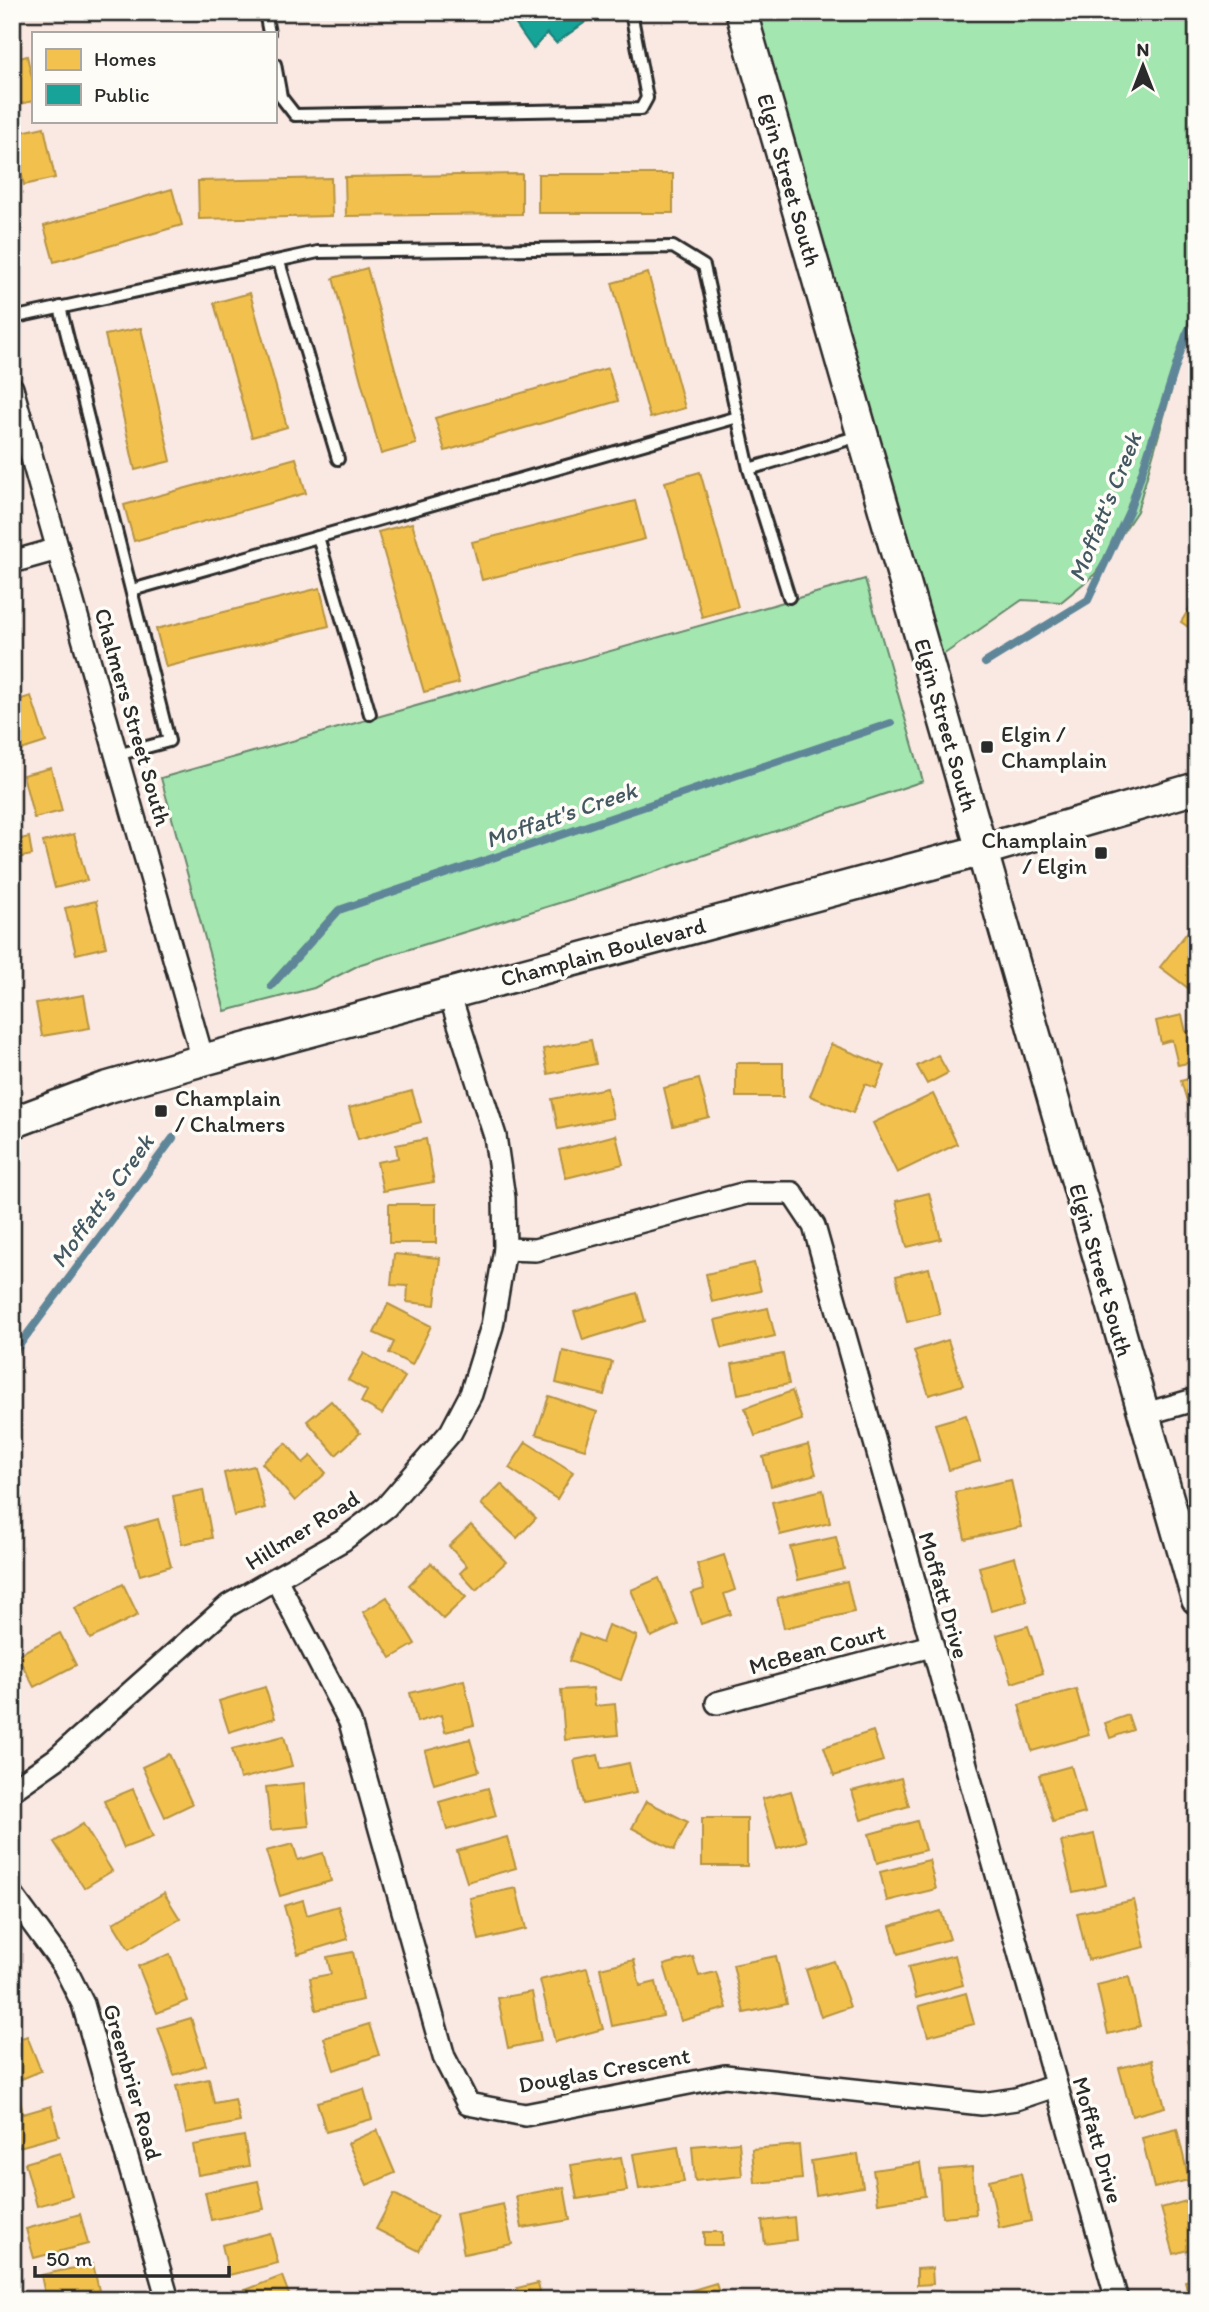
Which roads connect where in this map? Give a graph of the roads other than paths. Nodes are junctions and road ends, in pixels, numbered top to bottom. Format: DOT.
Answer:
graph roads {
  1 [pos="265,12"];
  2 [pos="631,12"];
  3 [pos="741,12"];
  4 [pos="269,32"];
  5 [pos="276,70"];
  6 [pos="279,262"];
  7 [pos="60,307"];
  8 [pos="12,318"];
  9 [pos="12,388"];
  10 [pos="738,417"];
  11 [pos="862,436"];
  12 [pos="338,459"];
  13 [pos="750,469"];
  14 [pos="318,537"];
  15 [pos="58,548"];
  16 [pos="12,562"];
  17 [pos="132,590"];
  18 [pos="789,597"];
  19 [pos="370,714"];
  20 [pos="117,755"];
  21 [pos="1197,788"];
  22 [pos="983,850"];
  23 [pos="449,993"];
  24 [pos="203,1060"];
  25 [pos="12,1123"];
  26 [pos="505,1249"];
  27 [pos="1197,1399"];
  28 [pos="1142,1415"];
  29 [pos="276,1579"];
  30 [pos="1197,1599"];
  31 [pos="931,1646"];
  32 [pos="717,1703"];
  33 [pos="12,1790"];
  34 [pos="12,1895"];
  35 [pos="1055,2086"];
  36 [pos="169,2300"];
  37 [pos="1116,2300"];
  1 -- 4 [label="lane"];
  2 -- 5 [label="lane"];
  3 -- 11 [label="street, Elgin Street South"];
  6 -- 7 [label="lane"];
  6 -- 10 [label="lane"];
  6 -- 12 [label="lane"];
  7 -- 8 [label="lane"];
  7 -- 17 [label="lane"];
  9 -- 15 [label="street, Chalmers Street South"];
  10 -- 13 [label="lane"];
  10 -- 14 [label="lane"];
  11 -- 13 [label="lane"];
  11 -- 22 [label="street, Elgin Street South"];
  13 -- 18 [label="lane"];
  14 -- 17 [label="lane"];
  14 -- 19 [label="lane"];
  15 -- 16 [label="street"];
  15 -- 20 [label="street, Chalmers Street South"];
  17 -- 20 [label="lane"];
  20 -- 24 [label="street, Chalmers Street South"];
  21 -- 22 [label="street, Champlain Boulevard"];
  22 -- 23 [label="street, Champlain Boulevard"];
  22 -- 28 [label="street, Elgin Street South"];
  23 -- 24 [label="street, Champlain Boulevard"];
  23 -- 26 [label="street, Hillmer Road"];
  24 -- 25 [label="street, Champlain Boulevard"];
  26 -- 29 [label="street, Hillmer Road"];
  26 -- 31 [label="street, Moffatt Drive"];
  27 -- 28 [label="street"];
  28 -- 30 [label="street, Elgin Street South"];
  29 -- 33 [label="street, Hillmer Road"];
  29 -- 35 [label="street, Douglas Crescent"];
  31 -- 32 [label="street, McBean Court"];
  31 -- 35 [label="street, Moffatt Drive"];
  34 -- 36 [label="street, Greenbrier Road"];
  35 -- 37 [label="street, Moffatt Drive"];
}
